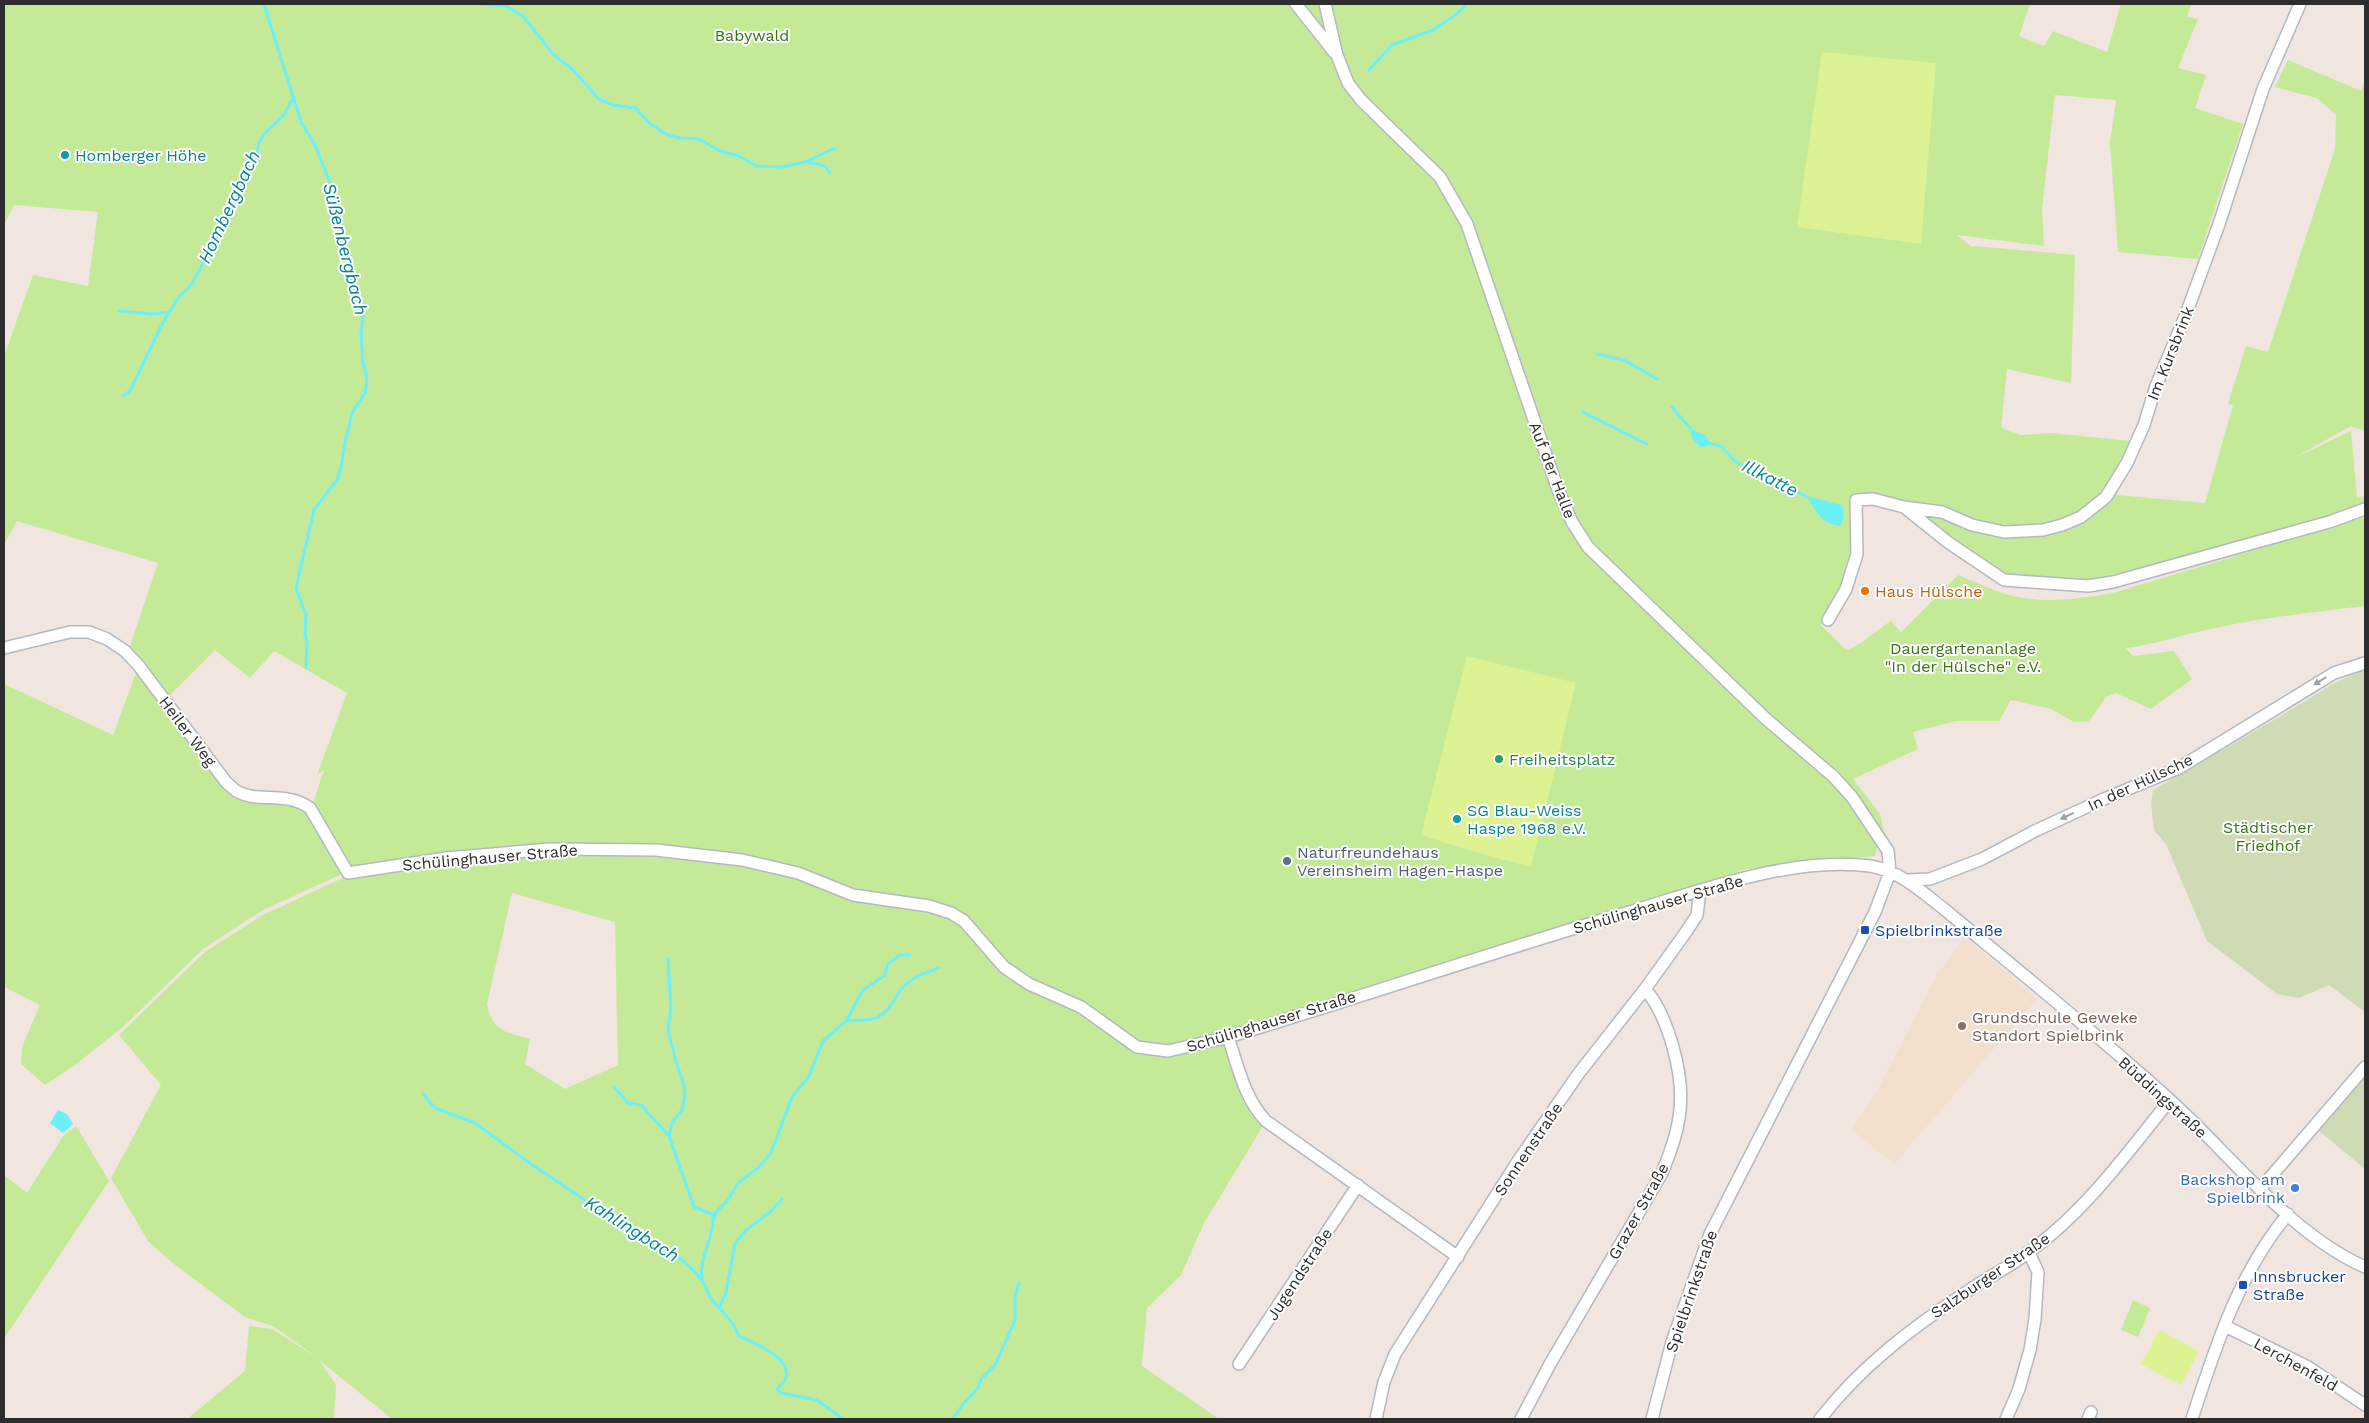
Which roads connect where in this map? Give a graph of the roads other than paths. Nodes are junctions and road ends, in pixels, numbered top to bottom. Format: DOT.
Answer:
graph roads {
  1 [pos="1296,4"];
  2 [pos="1325,4"];
  3 [pos="2300,4"];
  4 [pos="1337,55"];
  5 [pos="1900,505"];
  6 [pos="2365,509"];
  7 [pos="1828,620"];
  8 [pos="4,648"];
  9 [pos="2365,663"];
  10 [pos="1872,866"];
  11 [pos="1890,872"];
  12 [pos="348,873"];
  13 [pos="1907,880"];
  14 [pos="1700,891"];
  15 [pos="1645,988"];
  16 [pos="1228,1037"];
  17 [pos="2365,1067"];
  18 [pos="2170,1100"];
  19 [pos="1358,1185"];
  20 [pos="2261,1188"];
  21 [pos="2288,1214"];
  22 [pos="2028,1253"];
  23 [pos="1458,1256"];
  24 [pos="2365,1267"];
  25 [pos="2225,1326"];
  26 [pos="1240,1364"];
  27 [pos="2365,1405"];
  28 [pos="2195,1418"];
  29 [pos="1376,1419"];
  30 [pos="1521,1419"];
  31 [pos="1652,1419"];
  32 [pos="1820,1419"];
  33 [pos="2006,1419"];
  1 -- 4 [label="street, Auf der Halle"];
  2 -- 4 [label="street, Auf der Halle"];
  3 -- 5 [label="street, Im Kursbrink"];
  4 -- 11 [label="street, Auf der Halle"];
  5 -- 6 [label="street"];
  5 -- 7 [label="street, Im Kursbrink"];
  8 -- 12 [label="street, Heiler Weg"];
  9 -- 13 [label="street, In der Hülsche, one-way"];
  10 -- 11 [label="street, Büddingstraße"];
  10 -- 14 [label="street, Schülinghauser Straße"];
  11 -- 13 [label="street, Büddingstraße"];
  11 -- 31 [label="street, Spielbrinkstraße"];
  12 -- 16 [label="street, Schülinghauser Straße"];
  13 -- 18 [label="street, Büddingstraße"];
  14 -- 15 [label="street, Sonnenstraße"];
  14 -- 16 [label="street, Schülinghauser Straße"];
  15 -- 23 [label="street, Sonnenstraße"];
  15 -- 30 [label="street, Grazer Straße"];
  16 -- 19 [label="street"];
  17 -- 20 [label="street"];
  18 -- 20 [label="street, Büddingstraße"];
  18 -- 22 [label="street, Salzburger Straße"];
  19 -- 23 [label="street"];
  19 -- 26 [label="street, Jugendstraße"];
  20 -- 21 [label="street, Büddingstraße"];
  21 -- 24 [label="street, Büddingstraße"];
  21 -- 25 [label="street"];
  22 -- 32 [label="street, Salzburger Straße"];
  22 -- 33 [label="street"];
  23 -- 29 [label="street, Sonnenstraße"];
  25 -- 27 [label="street, Lerchenfeld"];
  25 -- 28 [label="street"];
}
